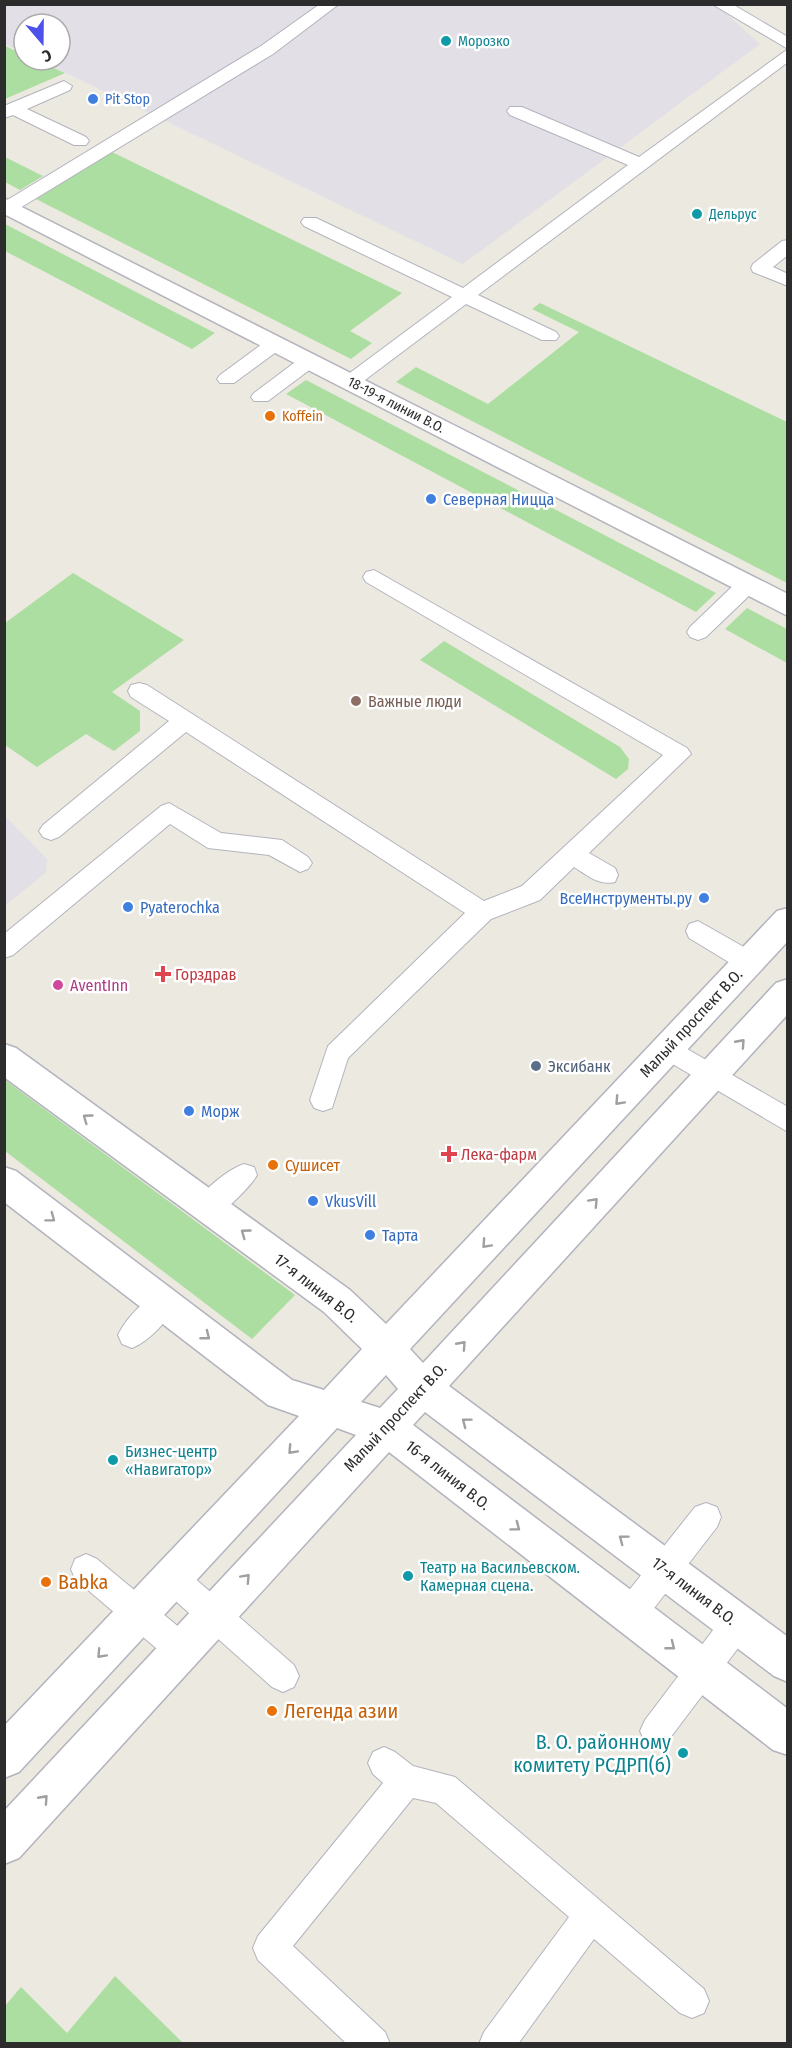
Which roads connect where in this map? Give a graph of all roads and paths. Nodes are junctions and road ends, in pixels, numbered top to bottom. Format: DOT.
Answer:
graph roads {
  1 [pos="331,4"];
  2 [pos="720,4"];
  3 [pos="788,44"];
  4 [pos="788,54"];
  5 [pos="64,86"];
  6 [pos="9,111"];
  7 [pos="516,111"];
  8 [pos="80,141"];
  9 [pos="641,164"];
  10 [pos="7,206"];
  11 [pos="310,222"];
  12 [pos="788,245"];
  13 [pos="788,280"];
  14 [pos="464,296"];
  15 [pos="549,336"];
  16 [pos="276,343"];
  17 [pos="309,361"];
  18 [pos="227,379"];
  19 [pos="350,382"];
  20 [pos="261,397"];
  21 [pos="374,577"];
  22 [pos="747,585"];
  23 [pos="788,606"];
  24 [pos="698,632"];
  25 [pos="139,692"];
  26 [pos="185,721"];
  27 [pos="51,831"];
  28 [pos="573,855"];
  29 [pos="300,863"];
  30 [pos="606,875"];
  31 [pos="482,912"];
  32 [pos="788,920"];
  33 [pos="698,931"];
  34 [pos="4,948"];
  35 [pos="749,962"];
  36 [pos="788,992"];
  37 [pos="668,1049"];
  38 [pos="4,1058"];
  39 [pos="711,1077"];
  40 [pos="323,1100"];
  41 [pos="788,1121"];
  42 [pos="244,1175"];
  43 [pos="4,1182"];
  44 [pos="208,1207"];
  45 [pos="163,1303"];
  46 [pos="132,1335"];
  47 [pos="386,1351"];
  48 [pos="422,1388"];
  49 [pos="332,1408"];
  50 [pos="387,1427"];
  51 [pos="706,1517"];
  52 [pos="86,1569"];
  53 [pos="664,1569"];
  54 [pos="172,1578"];
  55 [pos="139,1614"];
  56 [pos="214,1614"];
  57 [pos="630,1614"];
  58 [pos="737,1624"];
  59 [pos="181,1649"];
  60 [pos="788,1662"];
  61 [pos="702,1670"];
  62 [pos="283,1676"];
  63 [pos="656,1731"];
  64 [pos="788,1735"];
  65 [pos="4,1757"];
  66 [pos="4,1842"];
  67 [pos="591,1915"];
  68 [pos="692,2001"];
  69 [pos="373,2043"];
  70 [pos="496,2043"];
  1 -- 10 [label="lane"];
  2 -- 3 [label="lane"];
  4 -- 9 [label="lane"];
  5 -- 6 [label="lane"];
  6 -- 8 [label="lane"];
  7 -- 9 [label="lane"];
  9 -- 14 [label="lane"];
  10 -- 16 [label="main road, 18-19-я линии В.О."];
  11 -- 14 [label="lane"];
  12 -- 13 [label="lane"];
  14 -- 15 [label="lane"];
  14 -- 19 [label="lane"];
  16 -- 17 [label="main road, 18-19-я линии В.О."];
  16 -- 18 [label="lane"];
  17 -- 19 [label="main road, 18-19-я линии В.О."];
  17 -- 20 [label="lane"];
  19 -- 22 [label="main road, 18-19-я линии В.О."];
  21 -- 28 [label="lane"];
  22 -- 23 [label="main road, 18-19-я линии В.О."];
  22 -- 24 [label="lane"];
  25 -- 26 [label="lane"];
  26 -- 27 [label="lane"];
  26 -- 31 [label="lane"];
  28 -- 30 [label="lane"];
  28 -- 31 [label="lane"];
  29 -- 34 [label="lane"];
  31 -- 40 [label="lane"];
  32 -- 35 [label="main road, Малый проспект В.О."];
  33 -- 35 [label="lane"];
  35 -- 37 [label="main road, Малый проспект В.О."];
  39 -- 36 [label="main road, Малый проспект В.О., one-way"];
  37 -- 39 [label="lane"];
  37 -- 47 [label="main road, Малый проспект В.О., one-way"];
  44 -- 38 [label="main road, 17-я линия В.О., one-way"];
  39 -- 41 [label="lane"];
  48 -- 39 [label="main road, Малый проспект В.О., one-way"];
  42 -- 44 [label="lane"];
  43 -- 45 [label="main road, 16-я линия В.О., one-way"];
  47 -- 44 [label="main road, 17-я линия В.О., one-way"];
  45 -- 46 [label="lane"];
  45 -- 49 [label="main road, 16-я линия В.О., one-way"];
  47 -- 48 [label="main road, 17-я линия В.О."];
  47 -- 49 [label="main road, Малый проспект В.О."];
  48 -- 50 [label="main road, Малый проспект В.О."];
  53 -- 48 [label="main road, 17-я линия В.О., one-way"];
  49 -- 50 [label="main road, 16-я линия В.О."];
  49 -- 54 [label="main road, Малый проспект В.О., one-way"];
  56 -- 50 [label="main road, Малый проспект В.О., one-way"];
  50 -- 57 [label="main road, 16-я линия В.О., one-way"];
  51 -- 53 [label="lane"];
  52 -- 55 [label="lane"];
  53 -- 57 [label="lane"];
  53 -- 58 [label="main road, 17-я линия В.О."];
  54 -- 55 [label="main road, Малый проспект В.О."];
  54 -- 56 [label="lane"];
  55 -- 59 [label="lane"];
  55 -- 65 [label="main road, Малый проспект В.О., one-way"];
  56 -- 59 [label="main road, Малый проспект В.О."];
  56 -- 62 [label="lane"];
  57 -- 61 [label="main road, 16-я линия В.О., one-way"];
  58 -- 60 [label="main road, 17-я линия В.О."];
  58 -- 61 [label="lane"];
  66 -- 59 [label="main road, Малый проспект В.О., one-way"];
  61 -- 63 [label="lane"];
  61 -- 64 [label="main road, 16-я линия В.О."];
  67 -- 68 [label="lane"];
  67 -- 69 [label="lane"];
  67 -- 70 [label="lane"];
}
